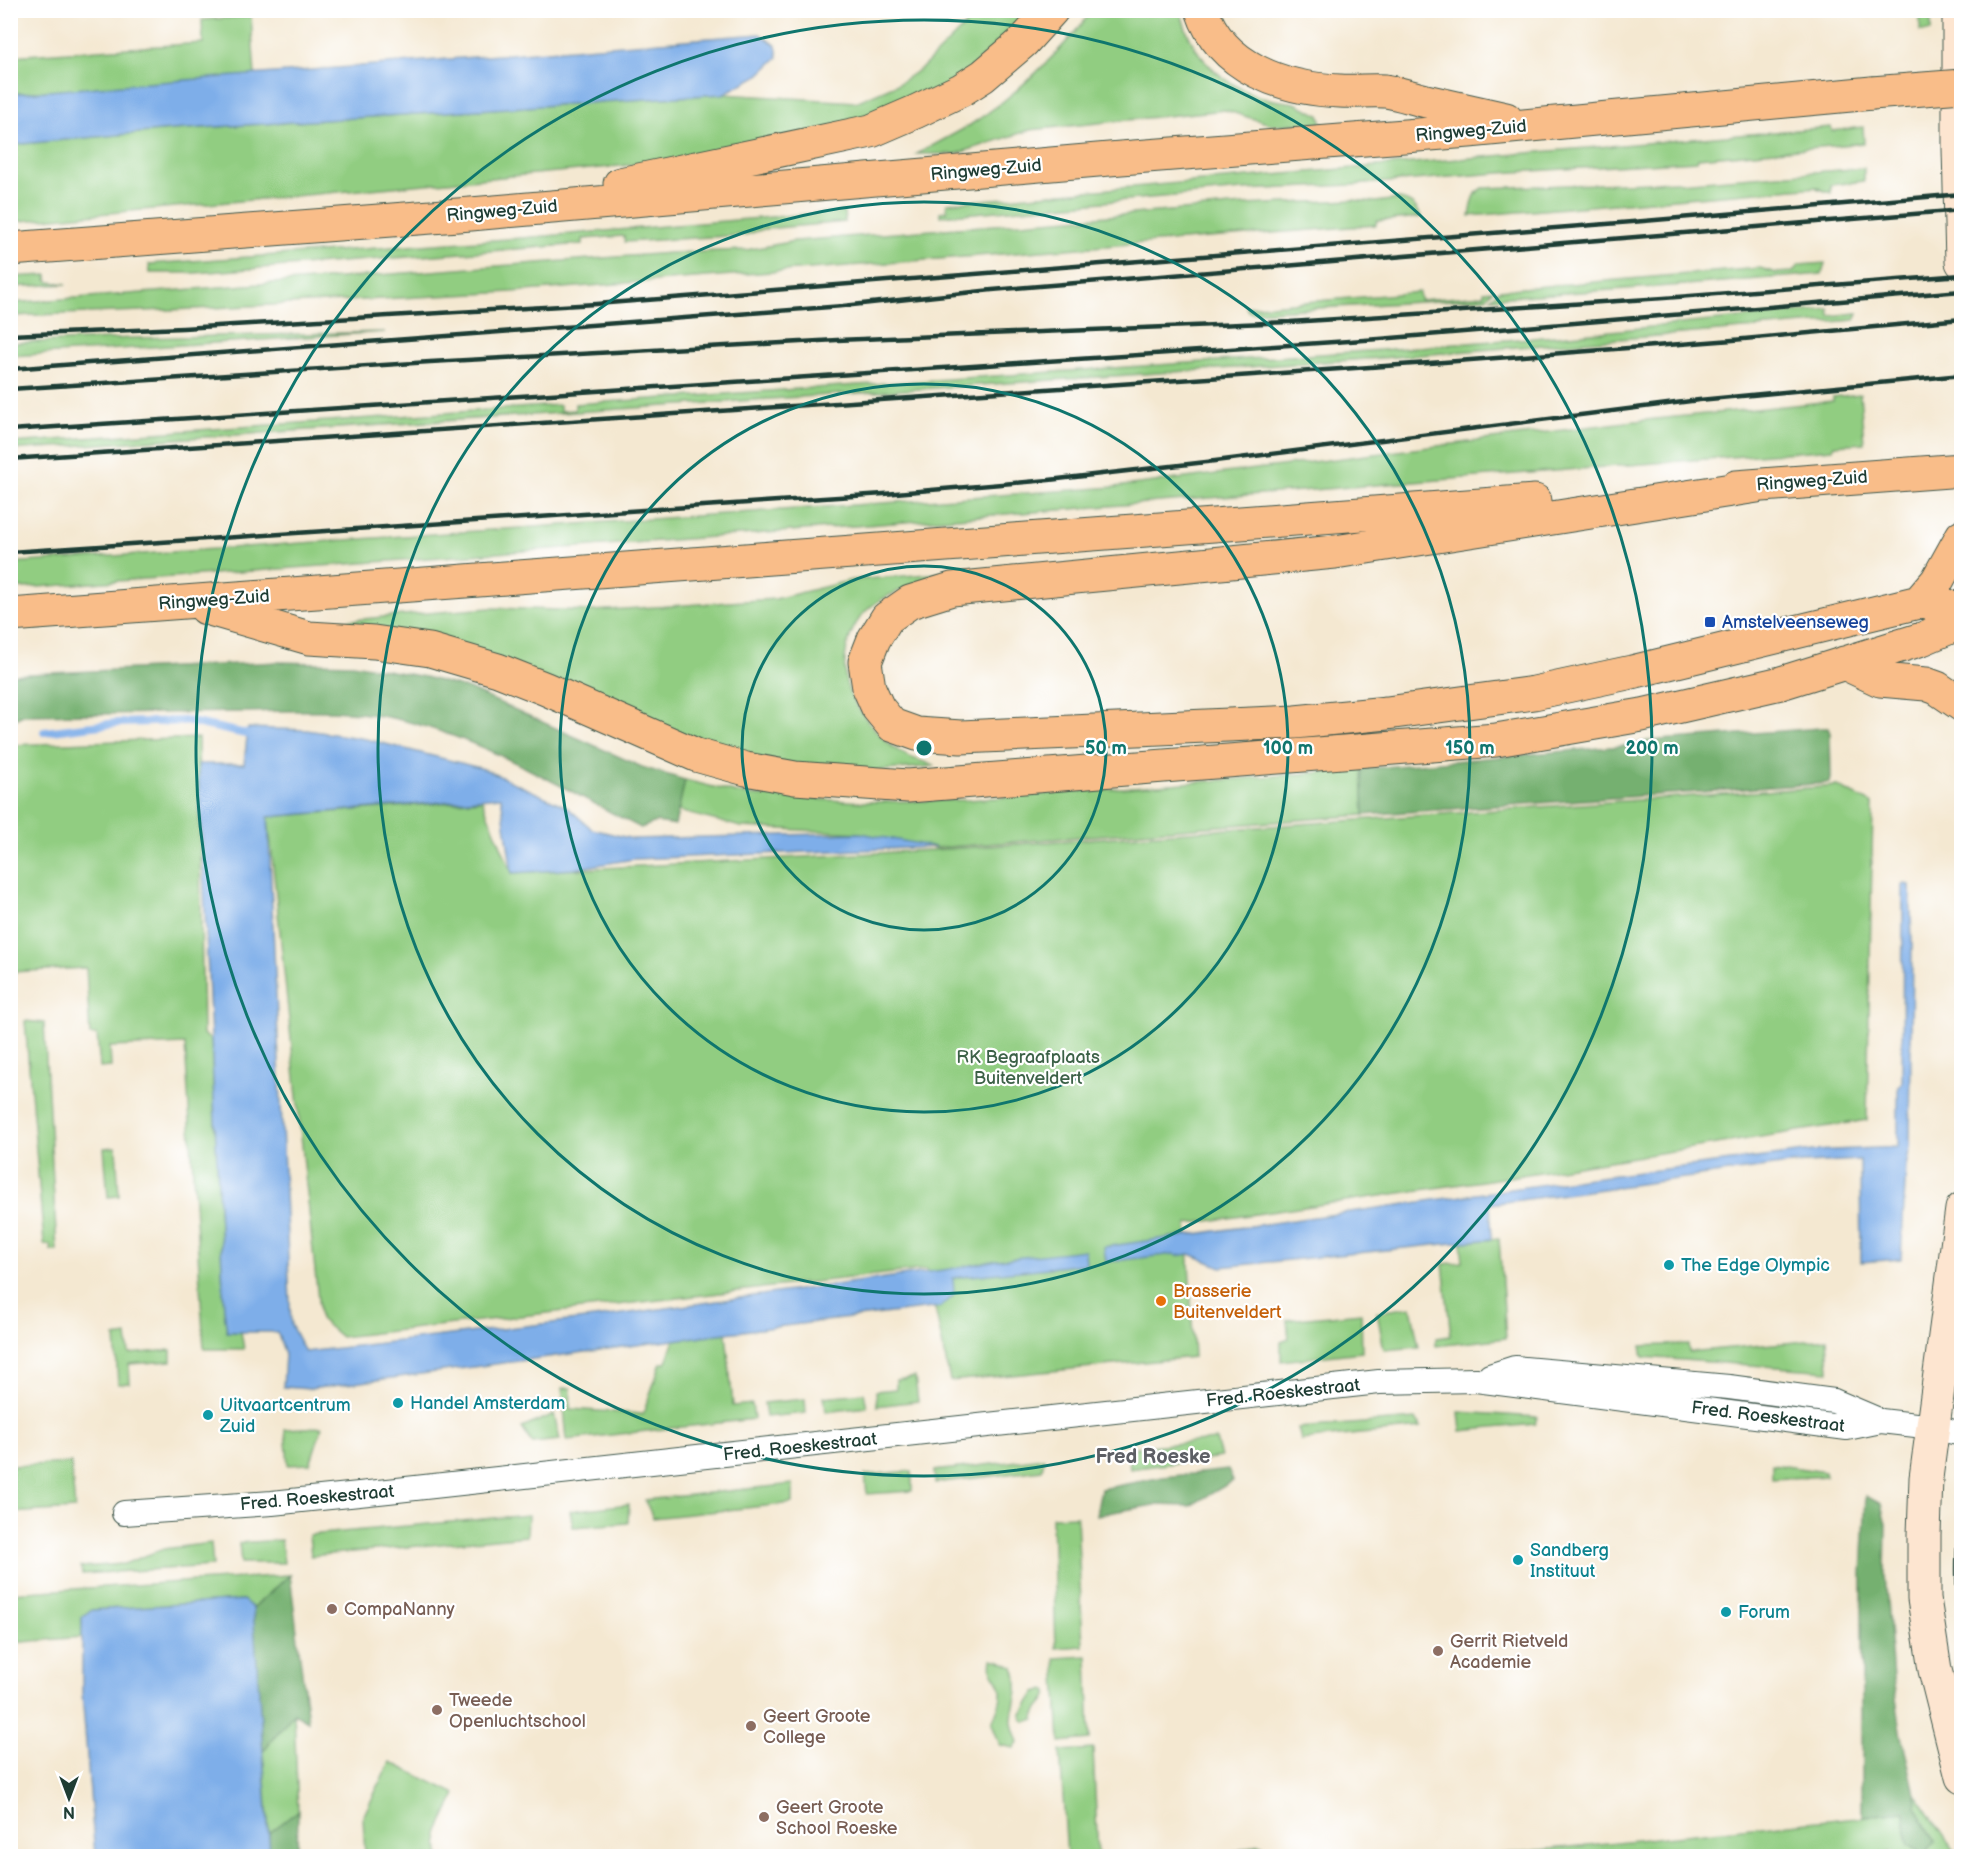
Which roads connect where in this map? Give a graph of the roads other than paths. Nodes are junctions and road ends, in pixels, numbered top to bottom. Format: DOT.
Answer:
graph roads {
  1 [pos="1052,10"];
  2 [pos="1202,10"];
  3 [pos="1959,10"];
  4 [pos="1962,86"];
  5 [pos="1535,126"];
  6 [pos="471,214"];
  7 [pos="10,249"];
  8 [pos="1962,262"];
  9 [pos="1962,470"];
  10 [pos="1757,486"];
  11 [pos="1962,536"];
  12 [pos="185,602"];
  13 [pos="1919,602"];
  14 [pos="1962,613"];
  15 [pos="10,615"];
  16 [pos="1962,622"];
  17 [pos="1844,663"];
  18 [pos="1962,705"];
  19 [pos="1962,1209"];
  20 [pos="1947,1430"];
  21 [pos="124,1512"];
  22 [pos="1962,1777"];
  1 -- 6 [label="highway"];
  2 -- 5 [label="highway"];
  3 -- 8 [label="main road"];
  4 -- 5 [label="highway, Ringweg-Zuid, bridge"];
  5 -- 6 [label="highway, Ringweg-Zuid"];
  6 -- 7 [label="highway, Ringweg-Zuid"];
  9 -- 10 [label="highway, Ringweg-Zuid"];
  10 -- 12 [label="highway, Ringweg-Zuid"];
  10 -- 13 [label="highway"];
  11 -- 13 [label="highway"];
  12 -- 15 [label="highway, Ringweg-Zuid"];
  12 -- 17 [label="highway"];
  13 -- 14 [label="highway"];
  16 -- 17 [label="highway"];
  17 -- 18 [label="highway"];
  19 -- 20 [label="main road"];
  20 -- 21 [label="street, Fred. Roeskestraat"];
  20 -- 22 [label="main road"];
}
